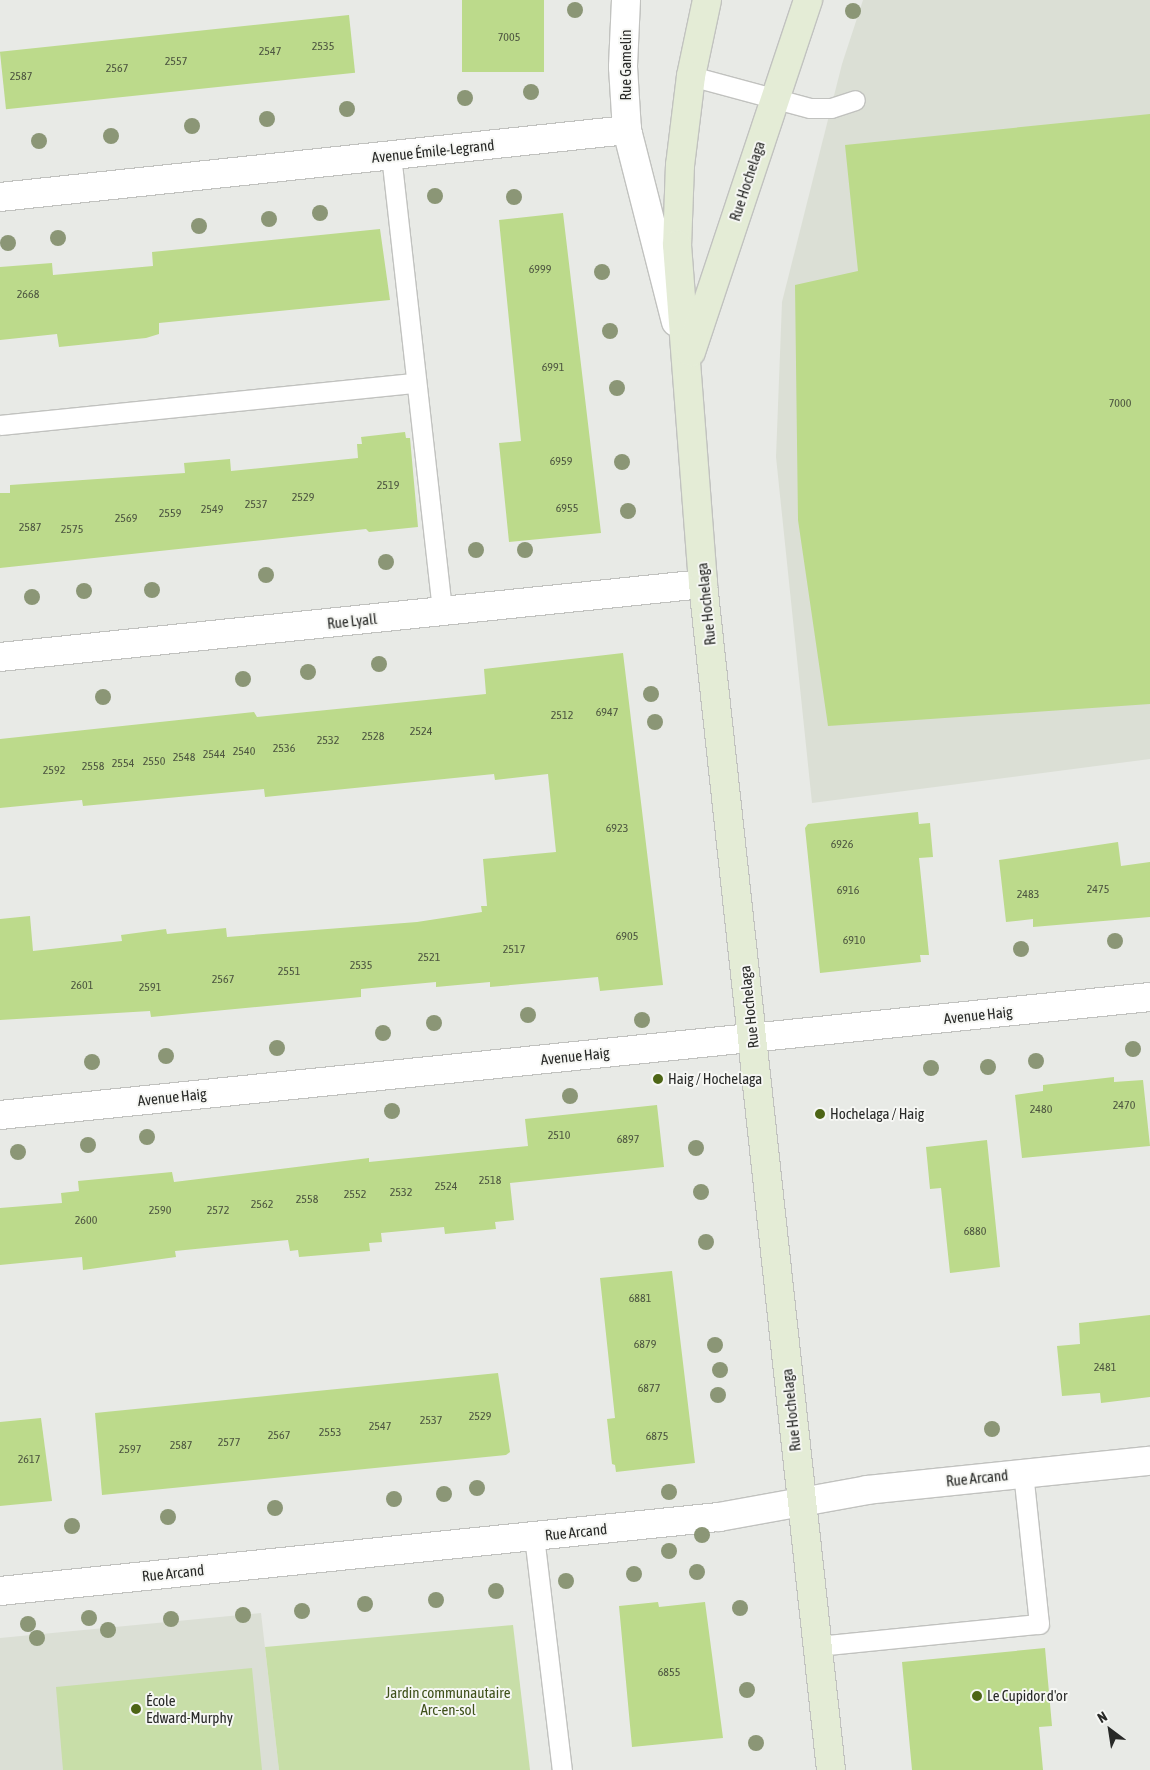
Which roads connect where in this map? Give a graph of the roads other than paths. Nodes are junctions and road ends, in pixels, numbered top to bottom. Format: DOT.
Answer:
graph roads {
  1 [pos="626,0"];
  2 [pos="707,0"];
  3 [pos="808,0"];
  4 [pos="691,76"];
  5 [pos="775,99"];
  6 [pos="855,100"];
  7 [pos="627,130"];
  8 [pos="391,155"];
  9 [pos="0,197"];
  10 [pos="687,362"];
  11 [pos="416,383"];
  12 [pos="0,425"];
  13 [pos="703,584"];
  14 [pos="442,612"];
  15 [pos="0,657"];
  16 [pos="1150,997"];
  17 [pos="752,1038"];
  18 [pos="0,1115"];
  19 [pos="1150,1460"];
  20 [pos="1023,1473"];
  21 [pos="800,1503"];
  22 [pos="534,1536"];
  23 [pos="0,1590"];
  24 [pos="817,1646"];
  25 [pos="562,1770"];
  26 [pos="831,1770"];
  1 -- 7 [label="street, Rue Gamelin"];
  2 -- 4 [label="main road, Rue Hochelaga"];
  3 -- 5 [label="main road, Rue Hochelaga"];
  4 -- 5 [label="lane"];
  4 -- 10 [label="main road, Rue Hochelaga"];
  5 -- 6 [label="lane"];
  5 -- 10 [label="main road, Rue Hochelaga"];
  7 -- 8 [label="street, Avenue Émile-Legrand"];
  7 -- 10 [label="street"];
  8 -- 9 [label="street, Avenue Émile-Legrand"];
  8 -- 11 [label="lane"];
  10 -- 13 [label="main road, Rue Hochelaga"];
  11 -- 12 [label="lane"];
  11 -- 14 [label="lane"];
  13 -- 14 [label="street, Rue Lyall"];
  13 -- 17 [label="main road, Rue Hochelaga"];
  14 -- 15 [label="street, Rue Lyall"];
  16 -- 17 [label="street, Avenue Haig"];
  17 -- 18 [label="street, Avenue Haig"];
  17 -- 21 [label="main road, Rue Hochelaga"];
  19 -- 20 [label="street, Rue Arcand"];
  20 -- 21 [label="street, Rue Arcand"];
  20 -- 24 [label="lane"];
  21 -- 22 [label="street, Rue Arcand"];
  21 -- 24 [label="main road, Rue Hochelaga"];
  22 -- 23 [label="street, Rue Arcand"];
  22 -- 25 [label="lane"];
  24 -- 26 [label="main road, Rue Hochelaga"];
}
